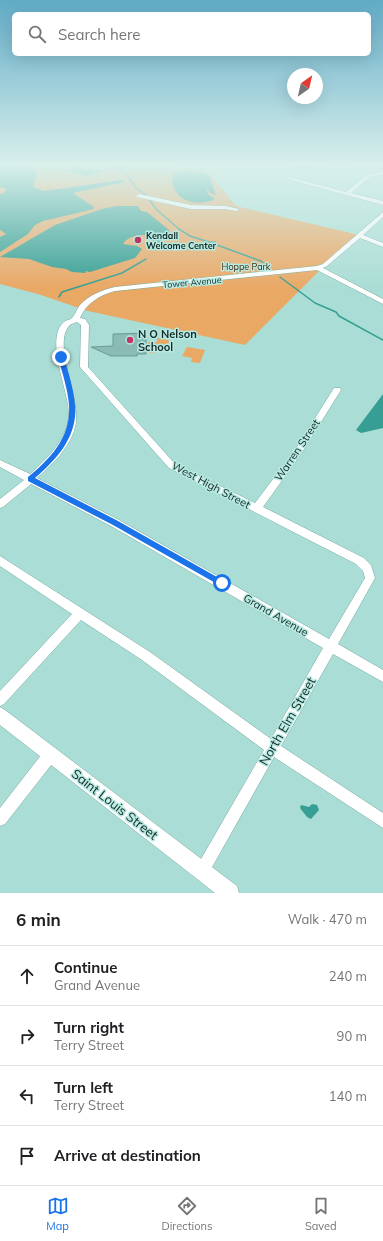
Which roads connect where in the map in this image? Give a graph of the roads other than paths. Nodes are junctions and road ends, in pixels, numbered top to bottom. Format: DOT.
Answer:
graph roads {
  1 [pos="185,206"];
  2 [pos="236,209"];
  3 [pos="383,214"];
  4 [pos="359,236"];
  5 [pos="383,245"];
  6 [pos="318,268"];
  7 [pos="383,302"];
  8 [pos="76,319"];
  9 [pos="337,390"];
  10 [pos="0,463"];
  11 [pos="30,479"];
  12 [pos="0,504"];
  13 [pos="256,509"];
  14 [pos="0,560"];
  15 [pos="370,571"];
  16 [pos="80,613"];
  17 [pos="331,646"];
  18 [pos="383,676"];
  19 [pos="0,700"];
  20 [pos="0,715"];
  21 [pos="272,748"];
  22 [pos="50,755"];
  23 [pos="0,819"];
  24 [pos="383,821"];
  25 [pos="202,871"];
  26 [pos="230,893"];
  1 -- 2 [label="street"];
  3 -- 4 [label="street"];
  4 -- 5 [label="street"];
  4 -- 6 [label="street"];
  6 -- 7 [label="street"];
  6 -- 8 [label="street, Tower Avenue"];
  8 -- 11 [label="street, Tower Avenue"];
  8 -- 13 [label="street, West High Street"];
  9 -- 13 [label="street, Warren Street"];
  10 -- 11 [label="street, Grand Avenue"];
  11 -- 12 [label="street, Tower Avenue"];
  11 -- 17 [label="street, Grand Avenue"];
  13 -- 15 [label="street, West High Street"];
  14 -- 16 [label="street"];
  15 -- 17 [label="street, North Elm Street"];
  16 -- 19 [label="street"];
  16 -- 21 [label="street"];
  17 -- 18 [label="street, Grand Avenue"];
  17 -- 21 [label="street, North Elm Street"];
  20 -- 22 [label="main road, Saint Louis Street"];
  21 -- 24 [label="street"];
  21 -- 25 [label="street, North Elm Street"];
  22 -- 23 [label="street"];
  22 -- 25 [label="main road, Saint Louis Street"];
  25 -- 26 [label="main road, Saint Louis Street"];
}
